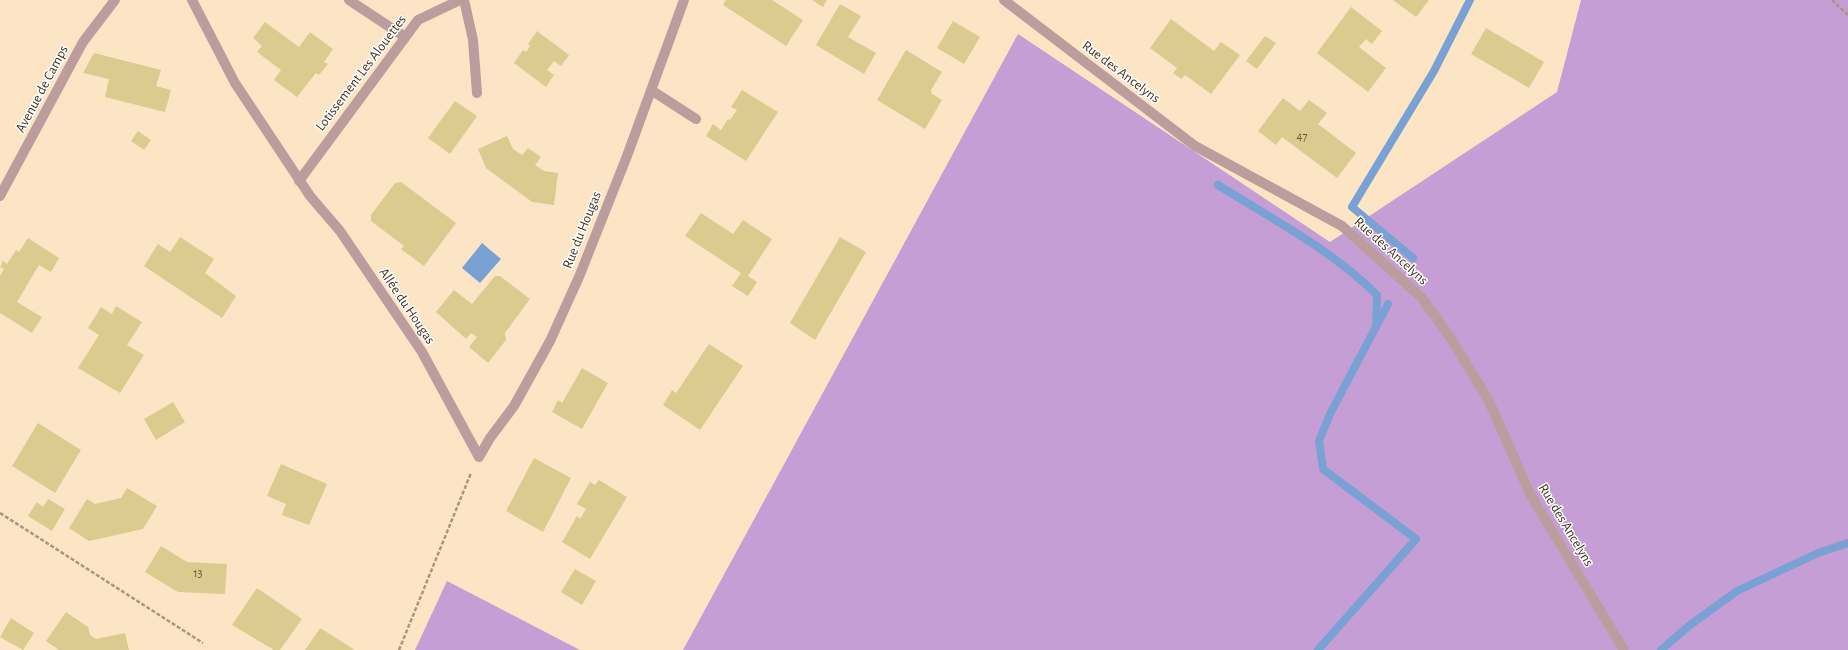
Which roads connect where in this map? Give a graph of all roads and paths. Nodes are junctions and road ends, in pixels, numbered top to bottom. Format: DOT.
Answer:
graph roads {
  1 [pos="115,0"];
  2 [pos="192,0"];
  3 [pos="350,0"];
  4 [pos="460,0"];
  5 [pos="464,0"];
  6 [pos="684,0"];
  7 [pos="1004,0"];
  8 [pos="1832,0"];
  9 [pos="1848,15"];
  10 [pos="405,38"];
  11 [pos="651,90"];
  12 [pos="476,93"];
  13 [pos="696,119"];
  14 [pos="299,180"];
  15 [pos="0,196"];
  16 [pos="479,457"];
  17 [pos="0,513"];
  18 [pos="203,643"];
  19 [pos="399,650"];
  20 [pos="1624,650"];
  1 -- 15 [label="street, Avenue de Camps"];
  2 -- 14 [label="street, Allée du Hougas"];
  3 -- 10 [label="street"];
  4 -- 10 [label="street, Lotissement Les Alouettes"];
  5 -- 12 [label="street"];
  6 -- 11 [label="street, Rue du Hougas"];
  7 -- 20 [label="street, Rue des Ancelyns"];
  8 -- 9 [label="path"];
  10 -- 14 [label="street, Lotissement Les Alouettes"];
  11 -- 13 [label="street"];
  11 -- 16 [label="street, Rue du Hougas"];
  14 -- 16 [label="street, Allée du Hougas"];
  16 -- 19 [label="path"];
  17 -- 18 [label="path"];
}
